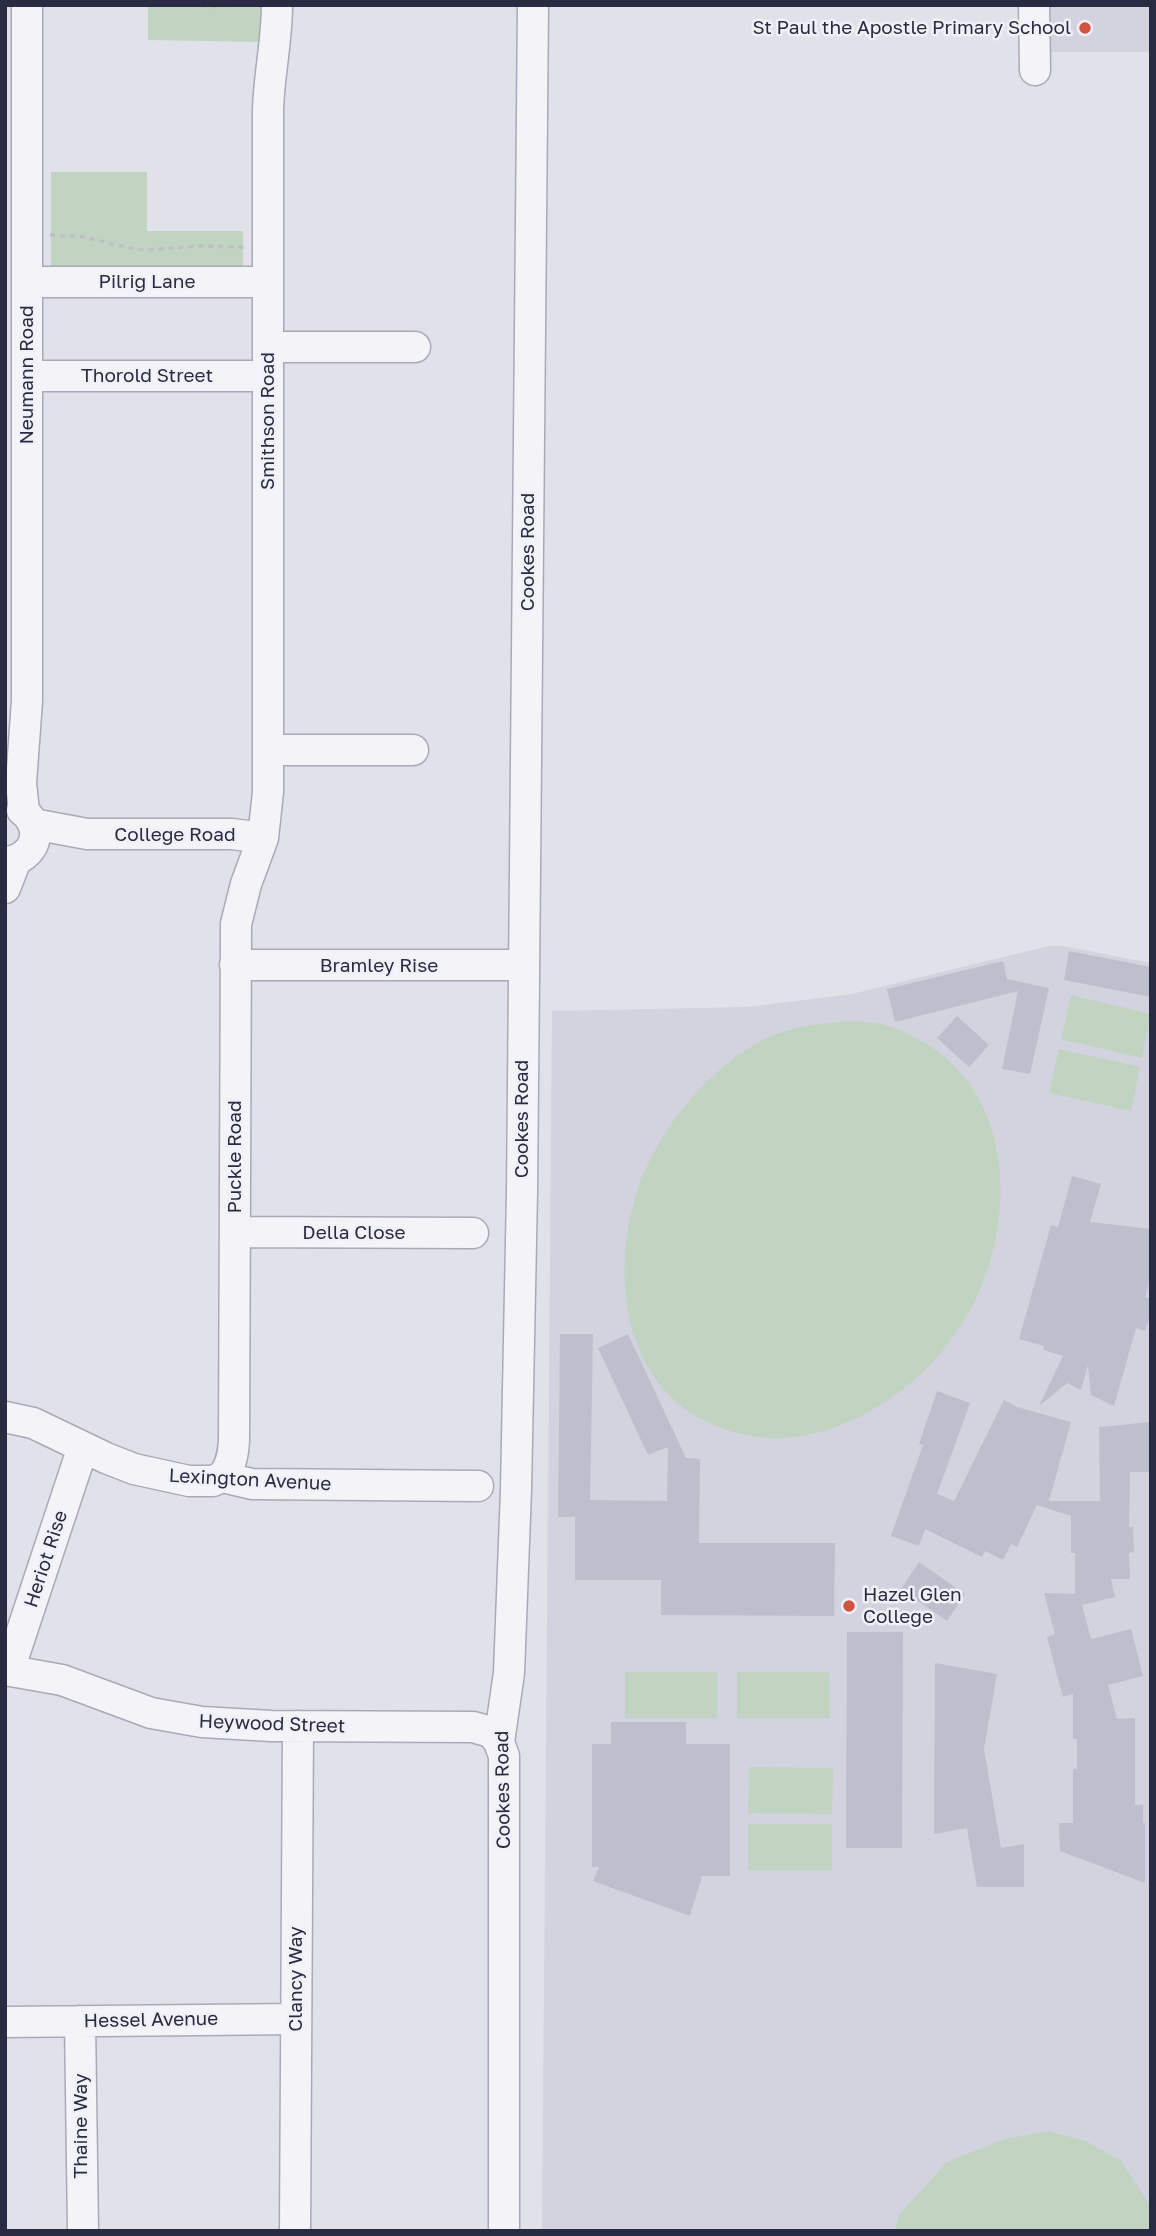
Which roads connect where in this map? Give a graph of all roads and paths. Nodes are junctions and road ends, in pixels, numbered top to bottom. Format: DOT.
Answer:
graph roads {
  1 [pos="27,5"];
  2 [pos="201,5"];
  3 [pos="226,5"];
  4 [pos="277,5"];
  5 [pos="533,5"];
  6 [pos="1034,5"];
  7 [pos="1035,70"];
  8 [pos="16,205"];
  9 [pos="27,236"];
  10 [pos="268,247"];
  11 [pos="27,282"];
  12 [pos="268,282"];
  13 [pos="268,347"];
  14 [pos="415,347"];
  15 [pos="27,376"];
  16 [pos="268,376"];
  17 [pos="16,437"];
  18 [pos="268,750"];
  19 [pos="413,750"];
  20 [pos="17,808"];
  21 [pos="87,834"];
  22 [pos="263,838"];
  23 [pos="16,858"];
  24 [pos="5,888"];
  25 [pos="235,965"];
  26 [pos="523,965"];
  27 [pos="235,1232"];
  28 [pos="473,1233"];
  29 [pos="5,1401"];
  30 [pos="19,1420"];
  31 [pos="83,1447"];
  32 [pos="222,1477"];
  33 [pos="478,1486"];
  34 [pos="7,1670"];
  35 [pos="298,1726"];
  36 [pos="499,1742"];
  37 [pos="296,2018"];
  38 [pos="80,2021"];
  39 [pos="5,2022"];
  40 [pos="83,2231"];
  41 [pos="295,2231"];
  42 [pos="504,2231"];
  1 -- 8 [label="street, Neumann Road"];
  2 -- 3 [label="path"];
  4 -- 10 [label="street, Smithson Road"];
  5 -- 26 [label="street, Cookes Road"];
  6 -- 7 [label="street"];
  8 -- 9 [label="street, Neumann Road"];
  9 -- 10 [label="path"];
  9 -- 11 [label="street, Neumann Road"];
  10 -- 12 [label="street, Smithson Road"];
  11 -- 12 [label="street, Pilrig Lane"];
  11 -- 15 [label="street, Neumann Road"];
  12 -- 13 [label="street, Smithson Road"];
  13 -- 14 [label="street"];
  13 -- 16 [label="street, Smithson Road"];
  15 -- 16 [label="street, Thorold Street"];
  15 -- 17 [label="street, Neumann Road"];
  16 -- 18 [label="street, Smithson Road"];
  17 -- 20 [label="street, Neumann Road"];
  18 -- 19 [label="street"];
  18 -- 22 [label="street, Smithson Road"];
  20 -- 21 [label="street, College Road"];
  20 -- 23 [label="street, Neumann Road"];
  21 -- 22 [label="street, College Road"];
  21 -- 23 [label="street, College Road"];
  22 -- 25 [label="street, Puckle Road"];
  23 -- 24 [label="street, Neumann Road"];
  25 -- 26 [label="street, Bramley Rise"];
  25 -- 27 [label="street, Puckle Road"];
  26 -- 36 [label="street, Cookes Road"];
  27 -- 28 [label="street, Della Close"];
  27 -- 32 [label="street, Puckle Road"];
  29 -- 30 [label="street, Lexington Avenue"];
  30 -- 31 [label="street, Lexington Avenue"];
  31 -- 32 [label="street, Lexington Avenue"];
  31 -- 34 [label="street, Heriot Rise"];
  32 -- 33 [label="street, Lexington Avenue"];
  34 -- 35 [label="street, Heywood Street"];
  35 -- 36 [label="street, Heywood Street"];
  35 -- 37 [label="street, Clancy Way"];
  36 -- 42 [label="street, Cookes Road"];
  37 -- 38 [label="street, Hessel Avenue"];
  37 -- 41 [label="street, Clancy Way"];
  38 -- 39 [label="street, Hessel Avenue"];
  38 -- 40 [label="street, Thaine Way"];
}
